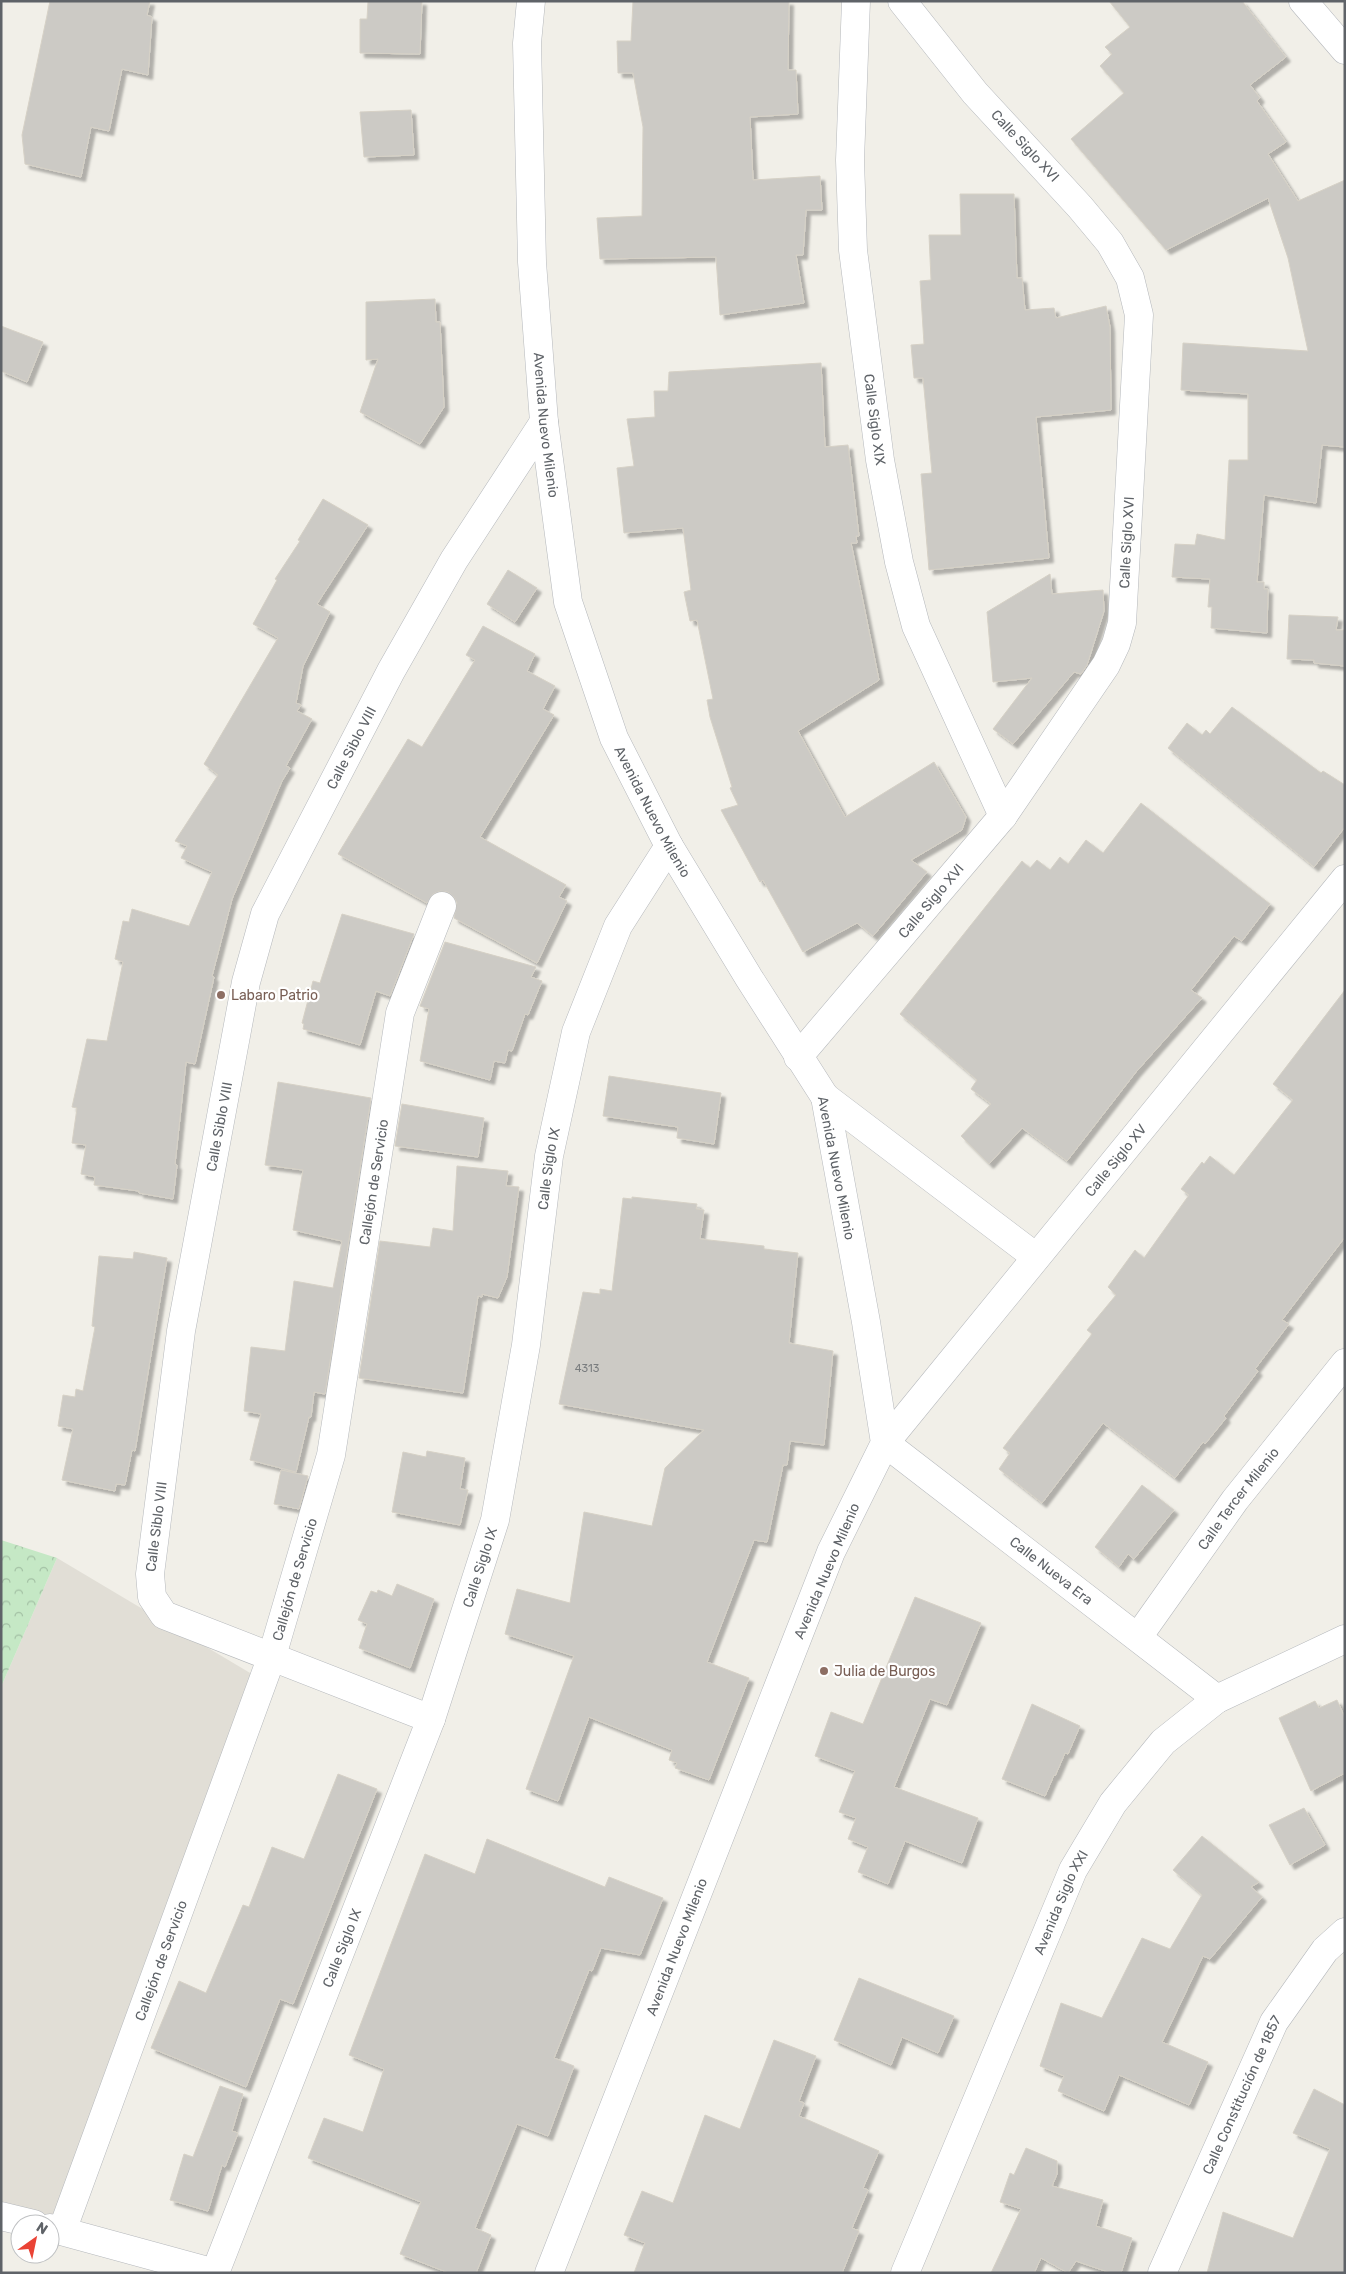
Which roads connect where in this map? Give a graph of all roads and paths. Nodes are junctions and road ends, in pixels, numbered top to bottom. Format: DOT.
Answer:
graph roads {
  1 [pos="531,1"];
  2 [pos="856,1"];
  3 [pos="902,1"];
  4 [pos="1303,1"];
  5 [pos="1345,50"];
  6 [pos="544,422"];
  7 [pos="1003,816"];
  8 [pos="669,846"];
  9 [pos="1345,879"];
  10 [pos="442,906"];
  11 [pos="798,1057"];
  12 [pos="825,1096"];
  13 [pos="1036,1257"];
  14 [pos="1345,1363"];
  15 [pos="885,1443"];
  16 [pos="1138,1637"];
  17 [pos="1345,1639"];
  18 [pos="272,1656"];
  19 [pos="1217,1699"];
  20 [pos="431,1719"];
  21 [pos="1345,1932"];
  22 [pos="60,2218"];
  23 [pos="60,2230"];
  24 [pos="215,2273"];
  25 [pos="550,2273"];
  26 [pos="905,2273"];
  27 [pos="1162,2273"];
  1 -- 6 [label="street, Avenida Nuevo Milenio"];
  2 -- 7 [label="street, Calle Siglo XIX"];
  3 -- 7 [label="street, Calle Siglo XVI"];
  4 -- 5 [label="street"];
  6 -- 8 [label="street, Avenida Nuevo Milenio"];
  6 -- 18 [label="street, Calle Siblo VIII"];
  7 -- 11 [label="street, Calle Siglo XVI"];
  8 -- 11 [label="street, Avenida Nuevo Milenio"];
  8 -- 20 [label="street, Calle Siglo IX"];
  9 -- 13 [label="street, Calle Siglo XV"];
  10 -- 18 [label="street, Callejón de Servicio"];
  11 -- 12 [label="street, Avenida Nuevo Milenio"];
  12 -- 13 [label="street"];
  12 -- 15 [label="street, Avenida Nuevo Milenio"];
  13 -- 15 [label="street, Calle Siglo XV"];
  14 -- 16 [label="street, Calle Tercer Milenio"];
  15 -- 16 [label="street, Calle Nueva Era"];
  15 -- 25 [label="street, Avenida Nuevo Milenio"];
  16 -- 19 [label="street, Calle Nueva Era"];
  17 -- 19 [label="street, Avenida Siglo XXI"];
  18 -- 20 [label="street, Calle Siblo VIII"];
  18 -- 22 [label="street, Callejón de Servicio"];
  19 -- 26 [label="street, Avenida Siglo XXI"];
  20 -- 24 [label="street, Calle Siglo IX"];
  21 -- 27 [label="street, Calle Constitución de 1857"];
  23 -- 24 [label="street"];
}
